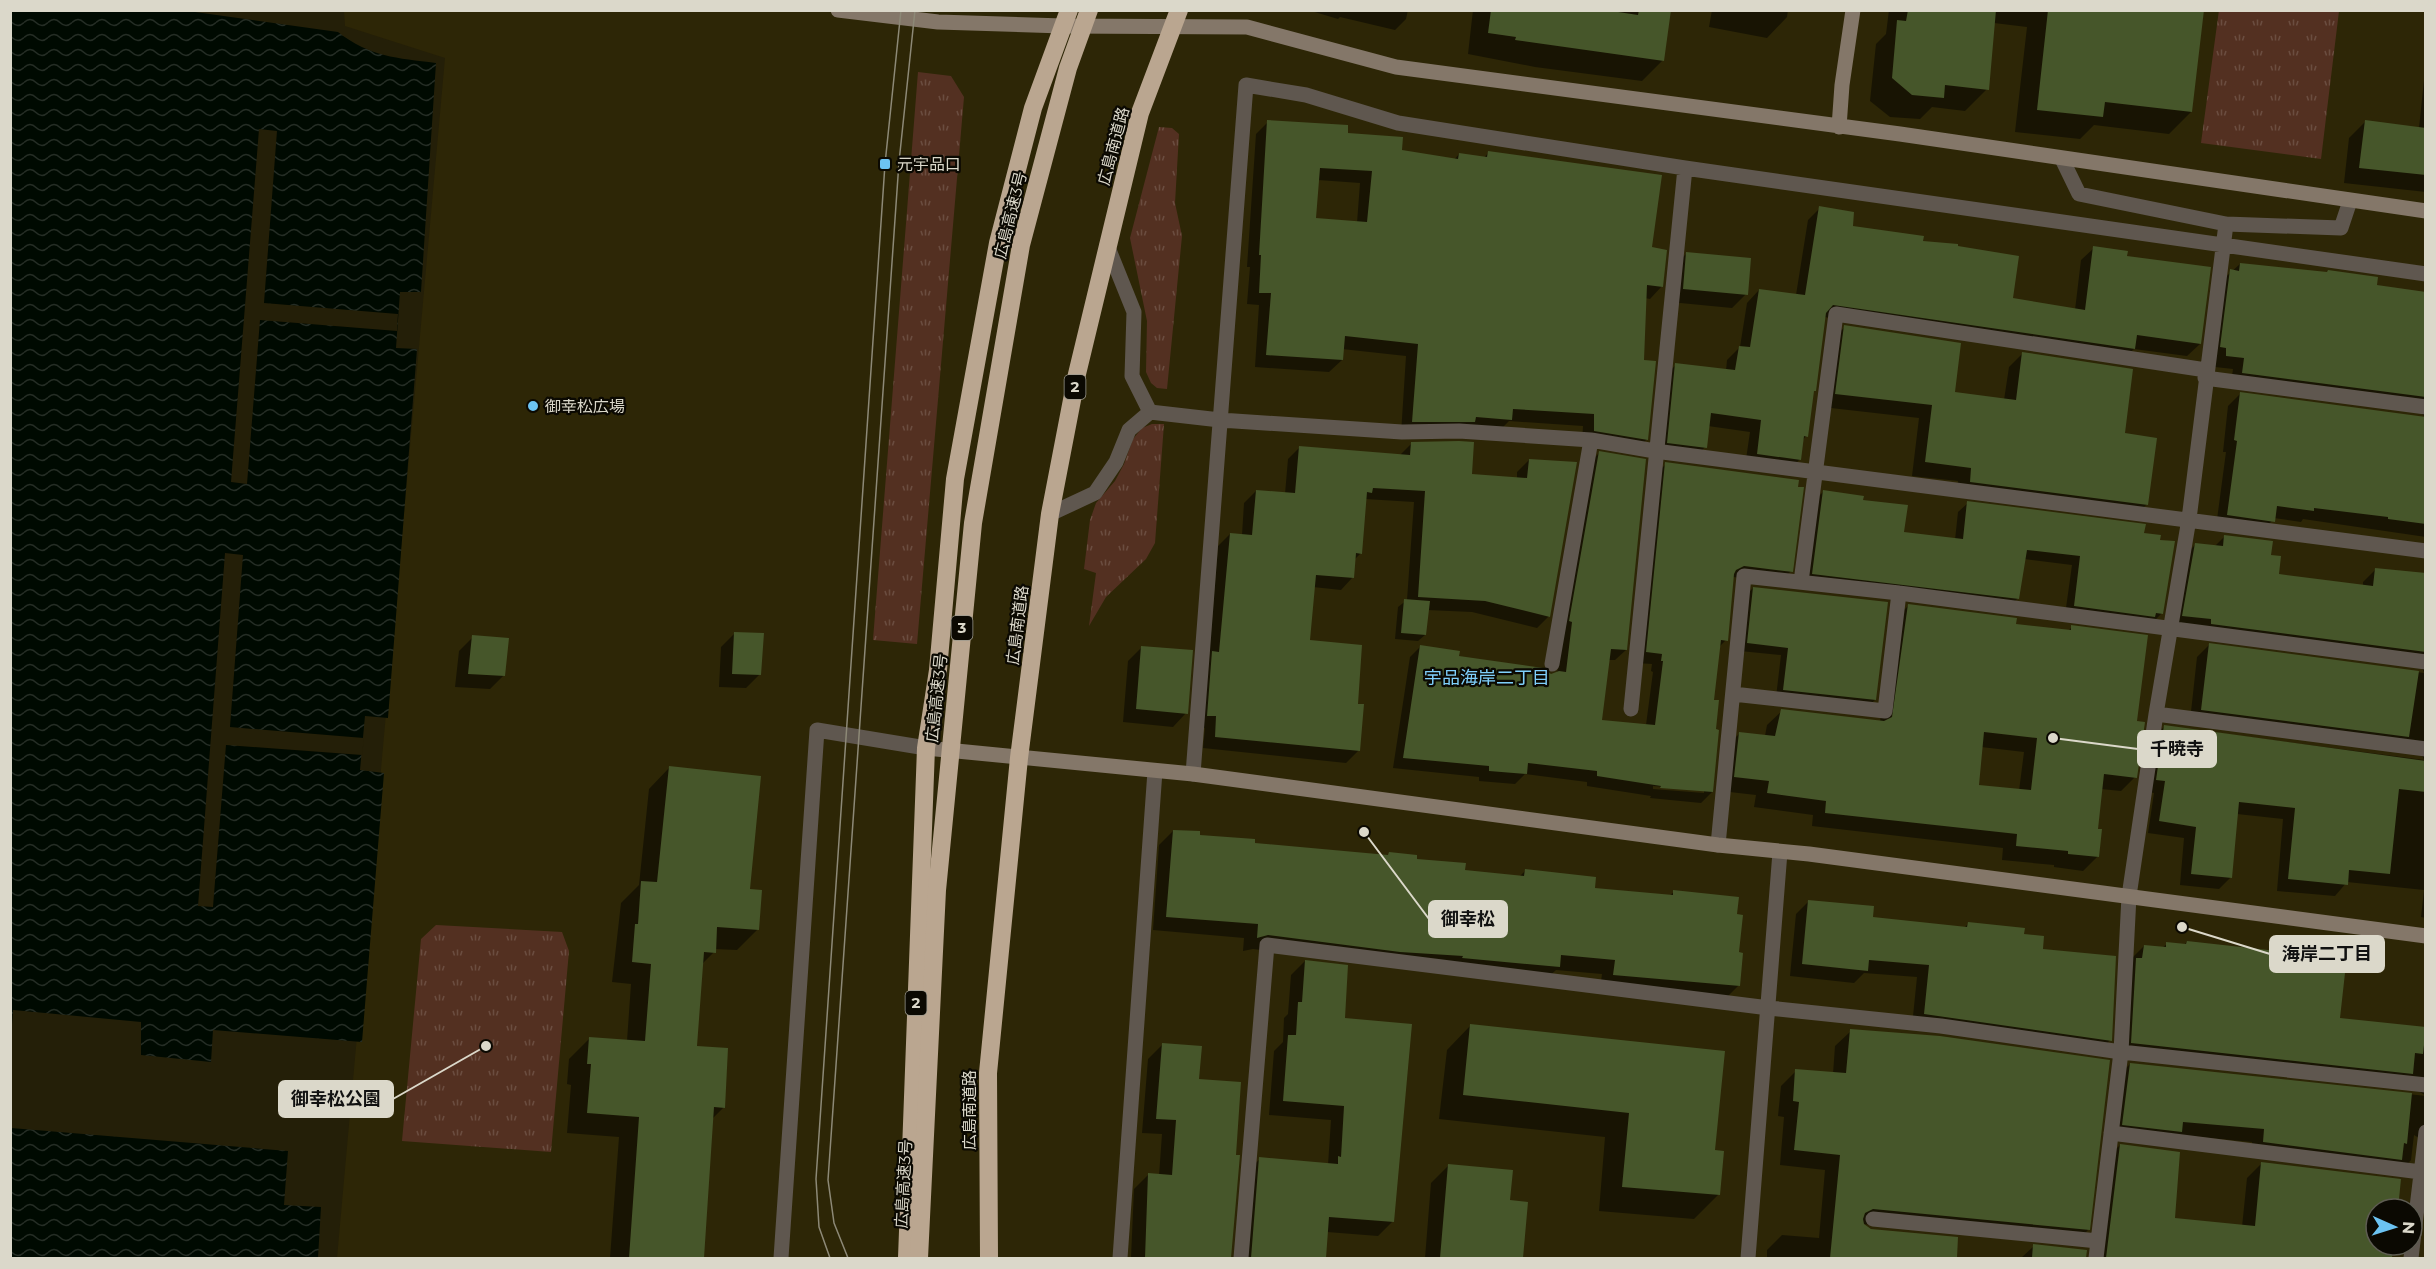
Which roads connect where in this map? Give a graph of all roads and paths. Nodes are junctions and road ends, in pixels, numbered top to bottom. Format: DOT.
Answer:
graph roads {
  1 [pos="838,10"];
  2 [pos="1089,10"];
  3 [pos="1853,10"];
  4 [pos="880,13"];
  5 [pos="939,16"];
  6 [pos="1066,18"];
  7 [pos="1176,18"];
  8 [pos="1839,127"];
  9 [pos="2062,159"];
  10 [pos="1685,168"];
  11 [pos="2350,201"];
  12 [pos="2426,211"];
  13 [pos="2226,224"];
  14 [pos="1107,245"];
  15 [pos="2222,246"];
  16 [pos="2426,274"];
  17 [pos="2206,374"];
  18 [pos="2426,406"];
  19 [pos="1150,412"];
  20 [pos="1220,420"];
  21 [pos="1592,440"];
  22 [pos="1655,451"];
  23 [pos="1816,471"];
  24 [pos="1050,514"];
  25 [pos="2189,519"];
  26 [pos="2426,551"];
  27 [pos="1801,582"];
  28 [pos="1899,593"];
  29 [pos="2170,628"];
  30 [pos="2426,662"];
  31 [pos="1552,664"];
  32 [pos="1733,694"];
  33 [pos="1631,709"];
  34 [pos="2156,714"];
  35 [pos="926,748"];
  36 [pos="2426,748"];
  37 [pos="1019,758"];
  38 [pos="1155,771"];
  39 [pos="1192,774"];
  40 [pos="1718,845"];
  41 [pos="1780,852"];
  42 [pos="2129,896"];
  43 [pos="2426,936"];
  44 [pos="1769,1008"];
  45 [pos="2121,1052"];
  46 [pos="2426,1085"];
  47 [pos="2426,1132"];
  48 [pos="2111,1133"];
  49 [pos="2421,1172"];
  50 [pos="1873,1219"];
  51 [pos="2098,1241"];
  52 [pos="781,1258"];
  53 [pos="907,1258"];
  54 [pos="920,1258"];
  55 [pos="989,1258"];
  56 [pos="1120,1258"];
  57 [pos="1241,1258"];
  58 [pos="1748,1258"];
  59 [pos="2096,1258"];
  60 [pos="2411,1258"];
  1 -- 4 [label="street"];
  2 -- 54 [label="highway, 広島高速3号 / 3, bridge"];
  3 -- 8 [label="street"];
  4 -- 5 [label="street"];
  5 -- 6 [label="street"];
  6 -- 7 [label="street"];
  6 -- 35 [label="highway, 2"];
  7 -- 8 [label="street"];
  7 -- 14 [label="highway, 広島南道路 / 2"];
  8 -- 9 [label="street"];
  9 -- 11 [label="street"];
  9 -- 13 [label="street"];
  10 -- 15 [label="street"];
  10 -- 20 [label="street"];
  10 -- 22 [label="street"];
  11 -- 12 [label="street"];
  11 -- 13 [label="street"];
  13 -- 15 [label="street"];
  14 -- 19 [label="street"];
  14 -- 24 [label="highway, 広島南道路 / 2"];
  15 -- 16 [label="street"];
  15 -- 17 [label="street"];
  17 -- 18 [label="street"];
  17 -- 23 [label="street"];
  17 -- 25 [label="street"];
  19 -- 20 [label="street"];
  19 -- 24 [label="street"];
  20 -- 21 [label="street"];
  20 -- 39 [label="street"];
  21 -- 22 [label="street"];
  21 -- 31 [label="street"];
  22 -- 23 [label="street"];
  22 -- 33 [label="street"];
  23 -- 25 [label="street"];
  23 -- 27 [label="street"];
  24 -- 37 [label="highway, 広島南道路 / 2"];
  25 -- 26 [label="street"];
  25 -- 29 [label="street"];
  27 -- 28 [label="street"];
  27 -- 32 [label="street"];
  28 -- 29 [label="street"];
  28 -- 32 [label="street"];
  29 -- 30 [label="street"];
  29 -- 34 [label="street"];
  32 -- 40 [label="street"];
  34 -- 36 [label="street"];
  34 -- 42 [label="street"];
  35 -- 37 [label="street"];
  35 -- 52 [label="street"];
  35 -- 53 [label="highway, 2"];
  37 -- 38 [label="street"];
  37 -- 55 [label="highway, 広島南道路 / 2"];
  38 -- 39 [label="street"];
  38 -- 56 [label="street"];
  39 -- 40 [label="street"];
  40 -- 41 [label="street"];
  41 -- 42 [label="street"];
  41 -- 44 [label="street"];
  42 -- 43 [label="street"];
  42 -- 45 [label="street"];
  44 -- 45 [label="street"];
  44 -- 57 [label="street"];
  44 -- 58 [label="street"];
  45 -- 46 [label="street"];
  45 -- 48 [label="street"];
  47 -- 49 [label="street"];
  48 -- 49 [label="street"];
  48 -- 51 [label="street"];
  49 -- 60 [label="street"];
  50 -- 51 [label="street"];
  51 -- 59 [label="street"];
}
